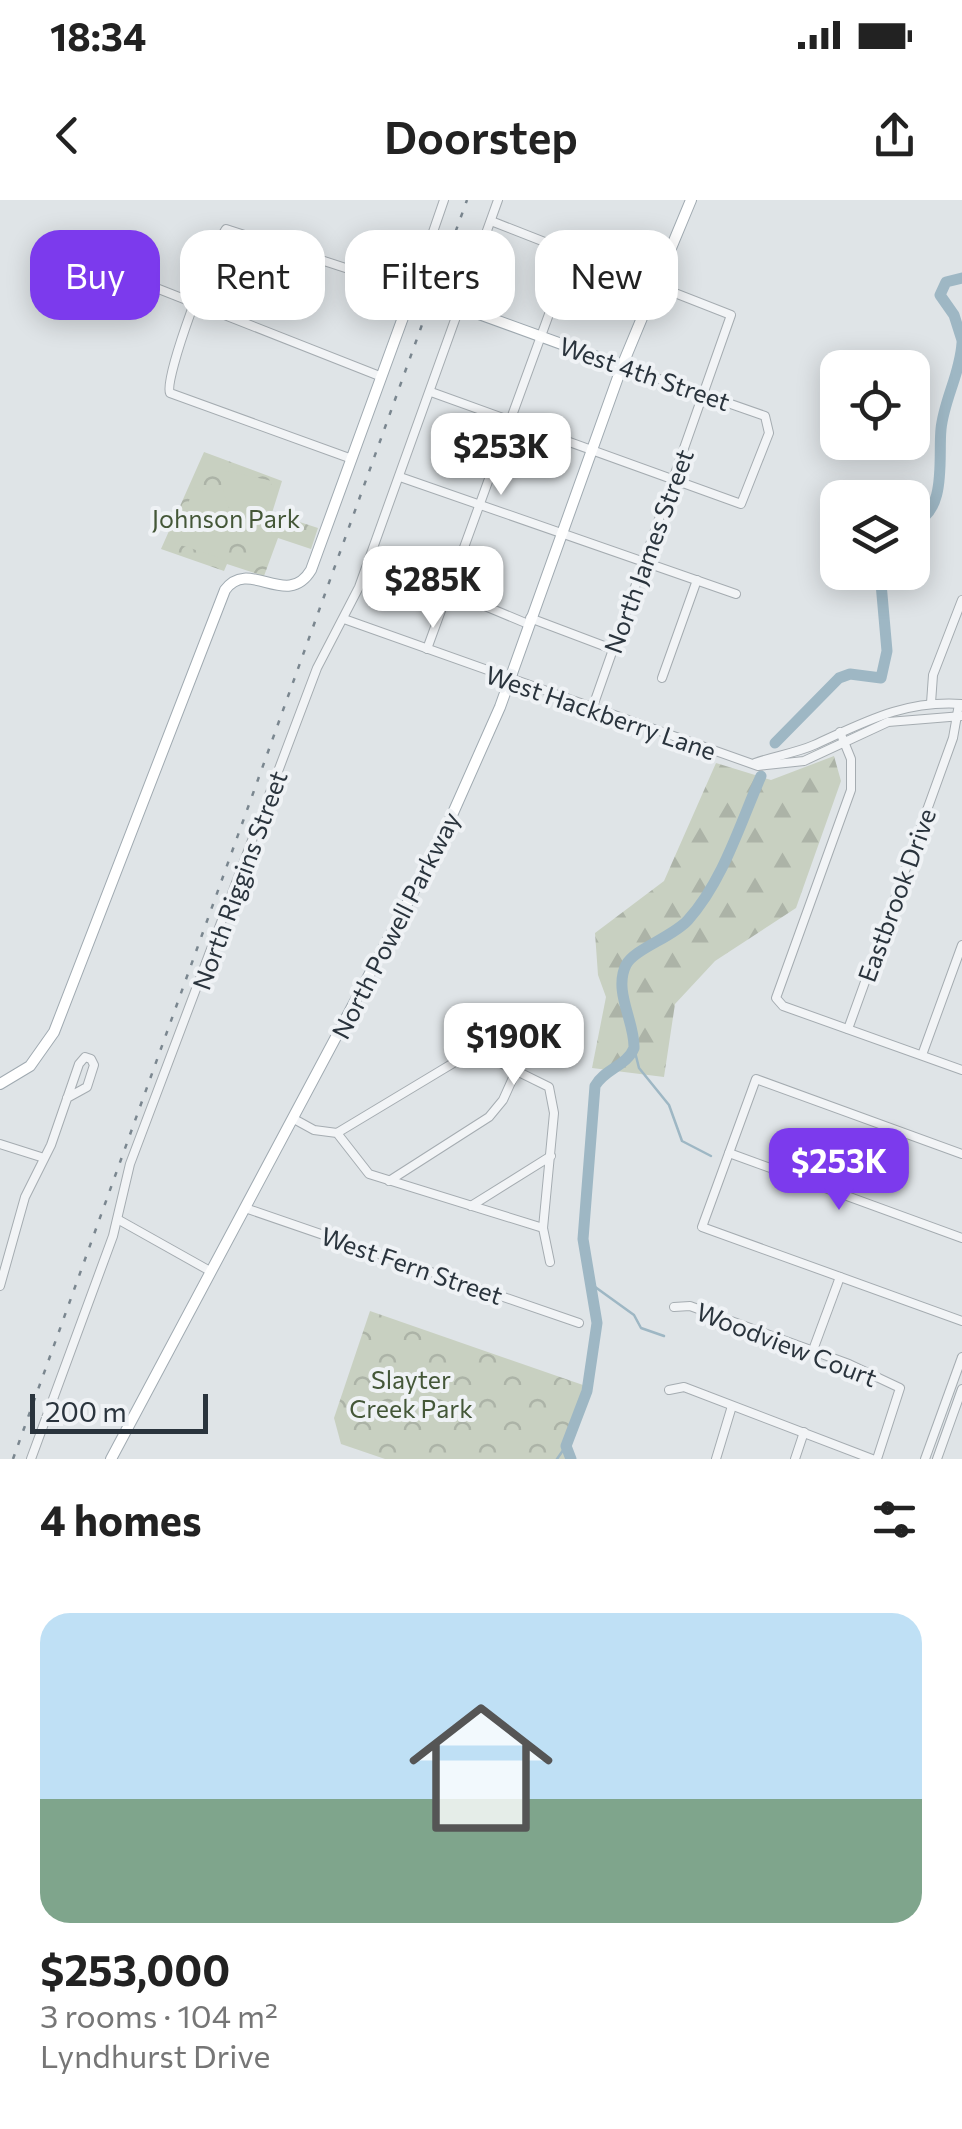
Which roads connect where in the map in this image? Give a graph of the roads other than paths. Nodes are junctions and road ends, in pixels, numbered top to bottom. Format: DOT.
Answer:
graph roads {
  1 [pos="429,200"];
  2 [pos="498,200"];
  3 [pos="691,200"];
  4 [pos="443,202"];
  5 [pos="491,220"];
  6 [pos="433,230"];
  7 [pos="488,230"];
  8 [pos="678,231"];
  9 [pos="535,237"];
  10 [pos="678,294"];
  11 [pos="191,320"];
  12 [pos="231,320"];
  13 [pos="402,320"];
  14 [pos="457,320"];
  15 [pos="497,320"];
  16 [pos="544,320"];
  17 [pos="641,320"];
  18 [pos="538,335"];
  19 [pos="622,366"];
  20 [pos="382,377"];
  21 [pos="431,392"];
  22 [pos="704,394"];
  23 [pos="508,420"];
  24 [pos="591,450"];
  25 [pos="352,460"];
  26 [pos="400,477"];
  27 [pos="674,480"];
  28 [pos="478,504"];
  29 [pos="560,533"];
  30 [pos="370,558"];
  31 [pos="644,562"];
  32 [pos="697,580"];
  33 [pos="448,588"];
  34 [pos="736,594"];
  35 [pos="962,600"];
  36 [pos="344,618"];
  37 [pos="529,621"];
  38 [pos="427,649"];
  39 [pos="612,649"];
  40 [pos="662,678"];
  41 [pos="508,679"];
  42 [pos="931,704"];
  43 [pos="961,704"];
  44 [pos="592,709"];
  45 [pos="960,715"];
  46 [pos="840,732"];
  47 [pos="845,742"];
  48 [pos="746,762"];
  49 [pos="962,945"];
  50 [pos="848,1029"];
  51 [pos="922,1056"];
  52 [pos="517,1069"];
  53 [pos="962,1070"];
  54 [pos="0,1084"];
  55 [pos="67,1098"];
  56 [pos="294,1119"];
  57 [pos="338,1132"];
  58 [pos="0,1144"];
  59 [pos="729,1153"];
  60 [pos="962,1154"];
  61 [pos="552,1156"];
  62 [pos="44,1158"];
  63 [pos="389,1180"];
  64 [pos="471,1206"];
  65 [pos="245,1208"];
  66 [pos="119,1220"];
  67 [pos="543,1228"];
  68 [pos="962,1238"];
  69 [pos="550,1262"];
  70 [pos="210,1271"];
  71 [pos="840,1277"];
  72 [pos="0,1286"];
  73 [pos="674,1307"];
  74 [pos="962,1321"];
  75 [pos="579,1323"];
  76 [pos="813,1350"];
  77 [pos="962,1357"];
  78 [pos="962,1389"];
  79 [pos="669,1390"];
  80 [pos="732,1406"];
  81 [pos="804,1432"];
  82 [pos="31,1459"];
  83 [pos="111,1459"];
  84 [pos="716,1459"];
  85 [pos="794,1459"];
  86 [pos="875,1459"];
  87 [pos="926,1459"];
  88 [pos="937,1459"];
  1 -- 4 [label="street"];
  2 -- 5 [label="street, North Riggins Street"];
  3 -- 8 [label="main road, North Powell Parkway"];
  4 -- 6 [label="street"];
  5 -- 7 [label="street, North Riggins Street"];
  5 -- 9 [label="street"];
  10 -- 22 [label="street, North James Street"];
  11 -- 25 [label="street"];
  12 -- 20 [label="street"];
  13 -- 20 [label="main road"];
  14 -- 21 [label="street, North Riggins Street"];
  15 -- 18 [label="main road, West 4th Street"];
  16 -- 18 [label="street"];
  17 -- 19 [label="main road, North Powell Parkway"];
  18 -- 19 [label="main road, West 4th Street"];
  18 -- 23 [label="street"];
  19 -- 22 [label="street, West 4th Street"];
  19 -- 24 [label="main road, North Powell Parkway"];
  20 -- 25 [label="main road"];
  21 -- 23 [label="street"];
  21 -- 26 [label="street, North Riggins Street"];
  22 -- 27 [label="street, North James Street"];
  22 -- 27 [label="street, West 4th Street"];
  23 -- 24 [label="street"];
  23 -- 28 [label="street"];
  24 -- 27 [label="street"];
  24 -- 29 [label="main road, North Powell Parkway"];
  25 -- 54 [label="main road"];
  26 -- 28 [label="street"];
  26 -- 30 [label="street, North Riggins Street"];
  27 -- 31 [label="street, North James Street"];
  28 -- 29 [label="street"];
  28 -- 33 [label="street"];
  29 -- 31 [label="street"];
  29 -- 37 [label="main road, North Powell Parkway"];
  30 -- 33 [label="street"];
  30 -- 36 [label="street, North Riggins Street"];
  31 -- 32 [label="street"];
  31 -- 39 [label="street, North James Street"];
  32 -- 34 [label="street"];
  32 -- 40 [label="street"];
  33 -- 37 [label="street"];
  33 -- 38 [label="street"];
  35 -- 42 [label="street"];
  36 -- 38 [label="street, West Hackberry Lane"];
  36 -- 66 [label="street, North Riggins Street"];
  37 -- 39 [label="street"];
  37 -- 41 [label="main road, North Powell Parkway"];
  38 -- 41 [label="street, West Hackberry Lane"];
  39 -- 44 [label="street, North James Street"];
  41 -- 44 [label="street, West Hackberry Lane"];
  41 -- 56 [label="main road, North Powell Parkway"];
  42 -- 43 [label="street"];
  42 -- 46 [label="street"];
  43 -- 45 [label="street, Eastbrook Drive"];
  44 -- 48 [label="street, West Hackberry Lane"];
  45 -- 47 [label="street"];
  45 -- 50 [label="street, Eastbrook Drive"];
  46 -- 47 [label="street"];
  46 -- 48 [label="street"];
  47 -- 48 [label="street"];
  47 -- 50 [label="street"];
  49 -- 51 [label="street"];
  50 -- 51 [label="street"];
  51 -- 53 [label="street"];
  52 -- 57 [label="street"];
  52 -- 61 [label="street"];
  52 -- 63 [label="street"];
  55 -- 55 [label="street"];
  55 -- 62 [label="street"];
  56 -- 57 [label="street"];
  56 -- 65 [label="main road, North Powell Parkway"];
  57 -- 63 [label="street"];
  58 -- 62 [label="street"];
  59 -- 60 [label="street"];
  59 -- 68 [label="street"];
  59 -- 71 [label="street"];
  61 -- 64 [label="street"];
  61 -- 67 [label="street"];
  62 -- 72 [label="street"];
  63 -- 64 [label="street"];
  64 -- 67 [label="street"];
  65 -- 70 [label="main road, North Powell Parkway"];
  65 -- 75 [label="street, West Fern Street"];
  66 -- 70 [label="street"];
  66 -- 82 [label="street, North Riggins Street"];
  67 -- 69 [label="street"];
  70 -- 83 [label="main road, North Powell Parkway"];
  71 -- 74 [label="street"];
  71 -- 76 [label="street"];
  73 -- 76 [label="street, Woodview Court"];
  76 -- 86 [label="street, Woodview Court"];
  77 -- 87 [label="street"];
  78 -- 88 [label="street"];
  79 -- 80 [label="street"];
  80 -- 81 [label="street"];
  80 -- 84 [label="street"];
  81 -- 85 [label="street"];
  81 -- 86 [label="street"];
}
